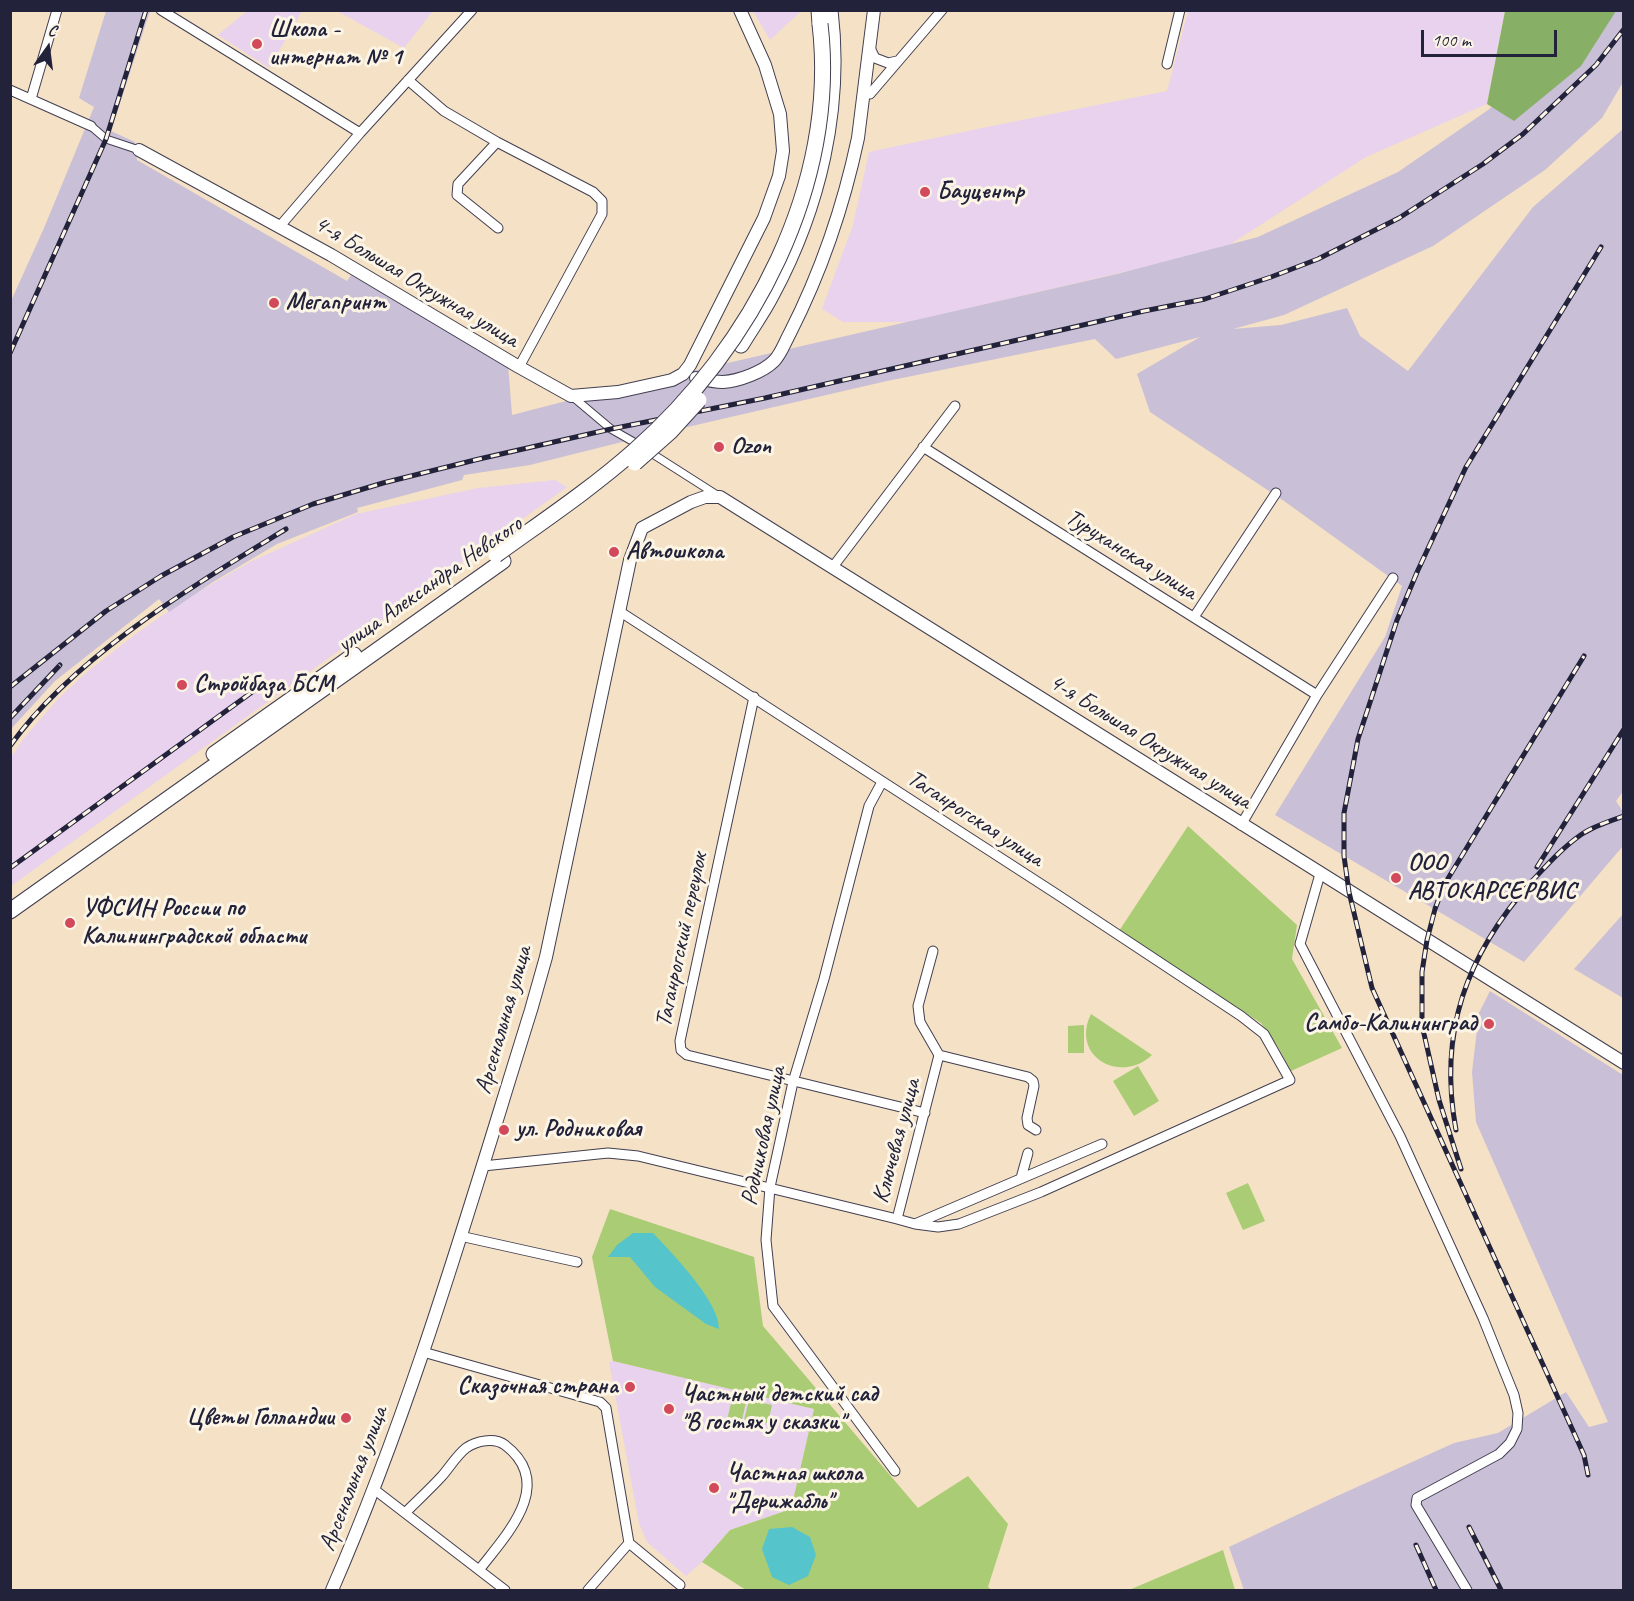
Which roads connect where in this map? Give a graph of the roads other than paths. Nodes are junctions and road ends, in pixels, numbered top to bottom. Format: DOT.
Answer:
graph roads {
  1 [pos="57,10"];
  2 [pos="161,10"];
  3 [pos="472,10"];
  4 [pos="740,10"];
  5 [pos="874,10"];
  6 [pos="942,10"];
  7 [pos="1180,10"];
  8 [pos="825,17"];
  9 [pos="869,46"];
  10 [pos="897,61"];
  11 [pos="1167,64"];
  12 [pos="408,80"];
  13 [pos="10,90"];
  14 [pos="864,94"];
  15 [pos="31,99"];
  16 [pos="91,126"];
  17 [pos="360,133"];
  18 [pos="497,142"];
  19 [pos="139,150"];
  20 [pos="280,226"];
  21 [pos="498,228"];
  22 [pos="519,367"];
  23 [pos="687,370"];
  24 [pos="571,396"];
  25 [pos="955,406"];
  26 [pos="923,447"];
  27 [pos="1276,493"];
  28 [pos="720,497"];
  29 [pos="500,558"];
  30 [pos="832,568"];
  31 [pos="1393,578"];
  32 [pos="619,611"];
  33 [pos="1194,617"];
  34 [pos="1317,695"];
  35 [pos="753,697"];
  36 [pos="882,782"];
  37 [pos="1241,825"];
  38 [pos="1320,874"];
  39 [pos="10,900"];
  40 [pos="10,911"];
  41 [pos="933,951"];
  42 [pos="939,1055"];
  43 [pos="1623,1063"];
  44 [pos="793,1082"];
  45 [pos="925,1113"];
  46 [pos="1036,1130"];
  47 [pos="1102,1144"];
  48 [pos="1028,1152"];
  49 [pos="483,1166"];
  50 [pos="1022,1178"];
  51 [pos="770,1187"];
  52 [pos="897,1219"];
  53 [pos="915,1224"];
  54 [pos="460,1236"];
  55 [pos="577,1262"];
  56 [pos="423,1352"];
  57 [pos="894,1471"];
  58 [pos="375,1490"];
  59 [pos="406,1512"];
  60 [pos="629,1544"];
  61 [pos="479,1570"];
  62 [pos="680,1585"];
  63 [pos="336,1589"];
  64 [pos="505,1590"];
  65 [pos="588,1590"];
  66 [pos="1467,1590"];
  1 -- 15 [label="street"];
  2 -- 17 [label="street"];
  3 -- 12 [label="street"];
  4 -- 23 [label="street"];
  5 -- 9 [label="street"];
  6 -- 10 [label="street"];
  7 -- 11 [label="street"];
  8 -- 29 [label="main road, улица Александра Невского, bridge"];
  9 -- 10 [label="street"];
  9 -- 14 [label="street"];
  10 -- 14 [label="street"];
  12 -- 17 [label="street"];
  12 -- 18 [label="street"];
  13 -- 15 [label="street"];
  14 -- 23 [label="street"];
  15 -- 16 [label="street"];
  16 -- 19 [label="street"];
  17 -- 20 [label="street"];
  18 -- 21 [label="street"];
  18 -- 22 [label="street"];
  19 -- 20 [label="street, 4-я Большая Окружная улица"];
  20 -- 22 [label="street, 4-я Большая Окружная улица"];
  22 -- 24 [label="street, 4-я Большая Окружная улица"];
  23 -- 24 [label="street"];
  24 -- 28 [label="street, 4-я Большая Окружная улица"];
  25 -- 26 [label="street"];
  26 -- 30 [label="street"];
  26 -- 33 [label="street, Туруханская улица"];
  27 -- 33 [label="street"];
  28 -- 30 [label="street, 4-я Большая Окружная улица"];
  28 -- 32 [label="street, Арсенальная улица"];
  29 -- 39 [label="main road"];
  29 -- 40 [label="main road, улица Александра Невского"];
  30 -- 37 [label="street, 4-я Большая Окружная улица"];
  31 -- 34 [label="street"];
  32 -- 35 [label="street, Таганрогская улица"];
  32 -- 49 [label="street, Арсенальная улица"];
  33 -- 34 [label="street, Туруханская улица"];
  34 -- 37 [label="street"];
  35 -- 36 [label="street, Таганрогская улица"];
  35 -- 44 [label="street, Таганрогский переулок"];
  36 -- 44 [label="street, Родниковая улица"];
  36 -- 53 [label="street, Таганрогская улица"];
  37 -- 38 [label="street, 4-я Большая Окружная улица"];
  38 -- 43 [label="street, 4-я Большая Окружная улица"];
  38 -- 66 [label="street"];
  41 -- 42 [label="street"];
  42 -- 45 [label="street, Ключевая улица"];
  42 -- 46 [label="street, Ключевая улица"];
  44 -- 45 [label="street, Таганрогский переулок"];
  44 -- 51 [label="street, Родниковая улица"];
  45 -- 52 [label="street, Ключевая улица"];
  47 -- 50 [label="street"];
  48 -- 50 [label="street"];
  49 -- 51 [label="street, Ключевая улица"];
  49 -- 54 [label="street, Арсенальная улица"];
  50 -- 53 [label="street"];
  51 -- 52 [label="street, Ключевая улица"];
  51 -- 57 [label="street, Родниковая улица"];
  52 -- 53 [label="street"];
  54 -- 55 [label="street"];
  54 -- 56 [label="street, Арсенальная улица"];
  56 -- 58 [label="street, Арсенальная улица"];
  56 -- 60 [label="street"];
  58 -- 59 [label="street"];
  58 -- 63 [label="street, Арсенальная улица"];
  59 -- 61 [label="street"];
  59 -- 61 [label="street"];
  60 -- 62 [label="street"];
  60 -- 65 [label="street"];
  61 -- 64 [label="street"];
}
